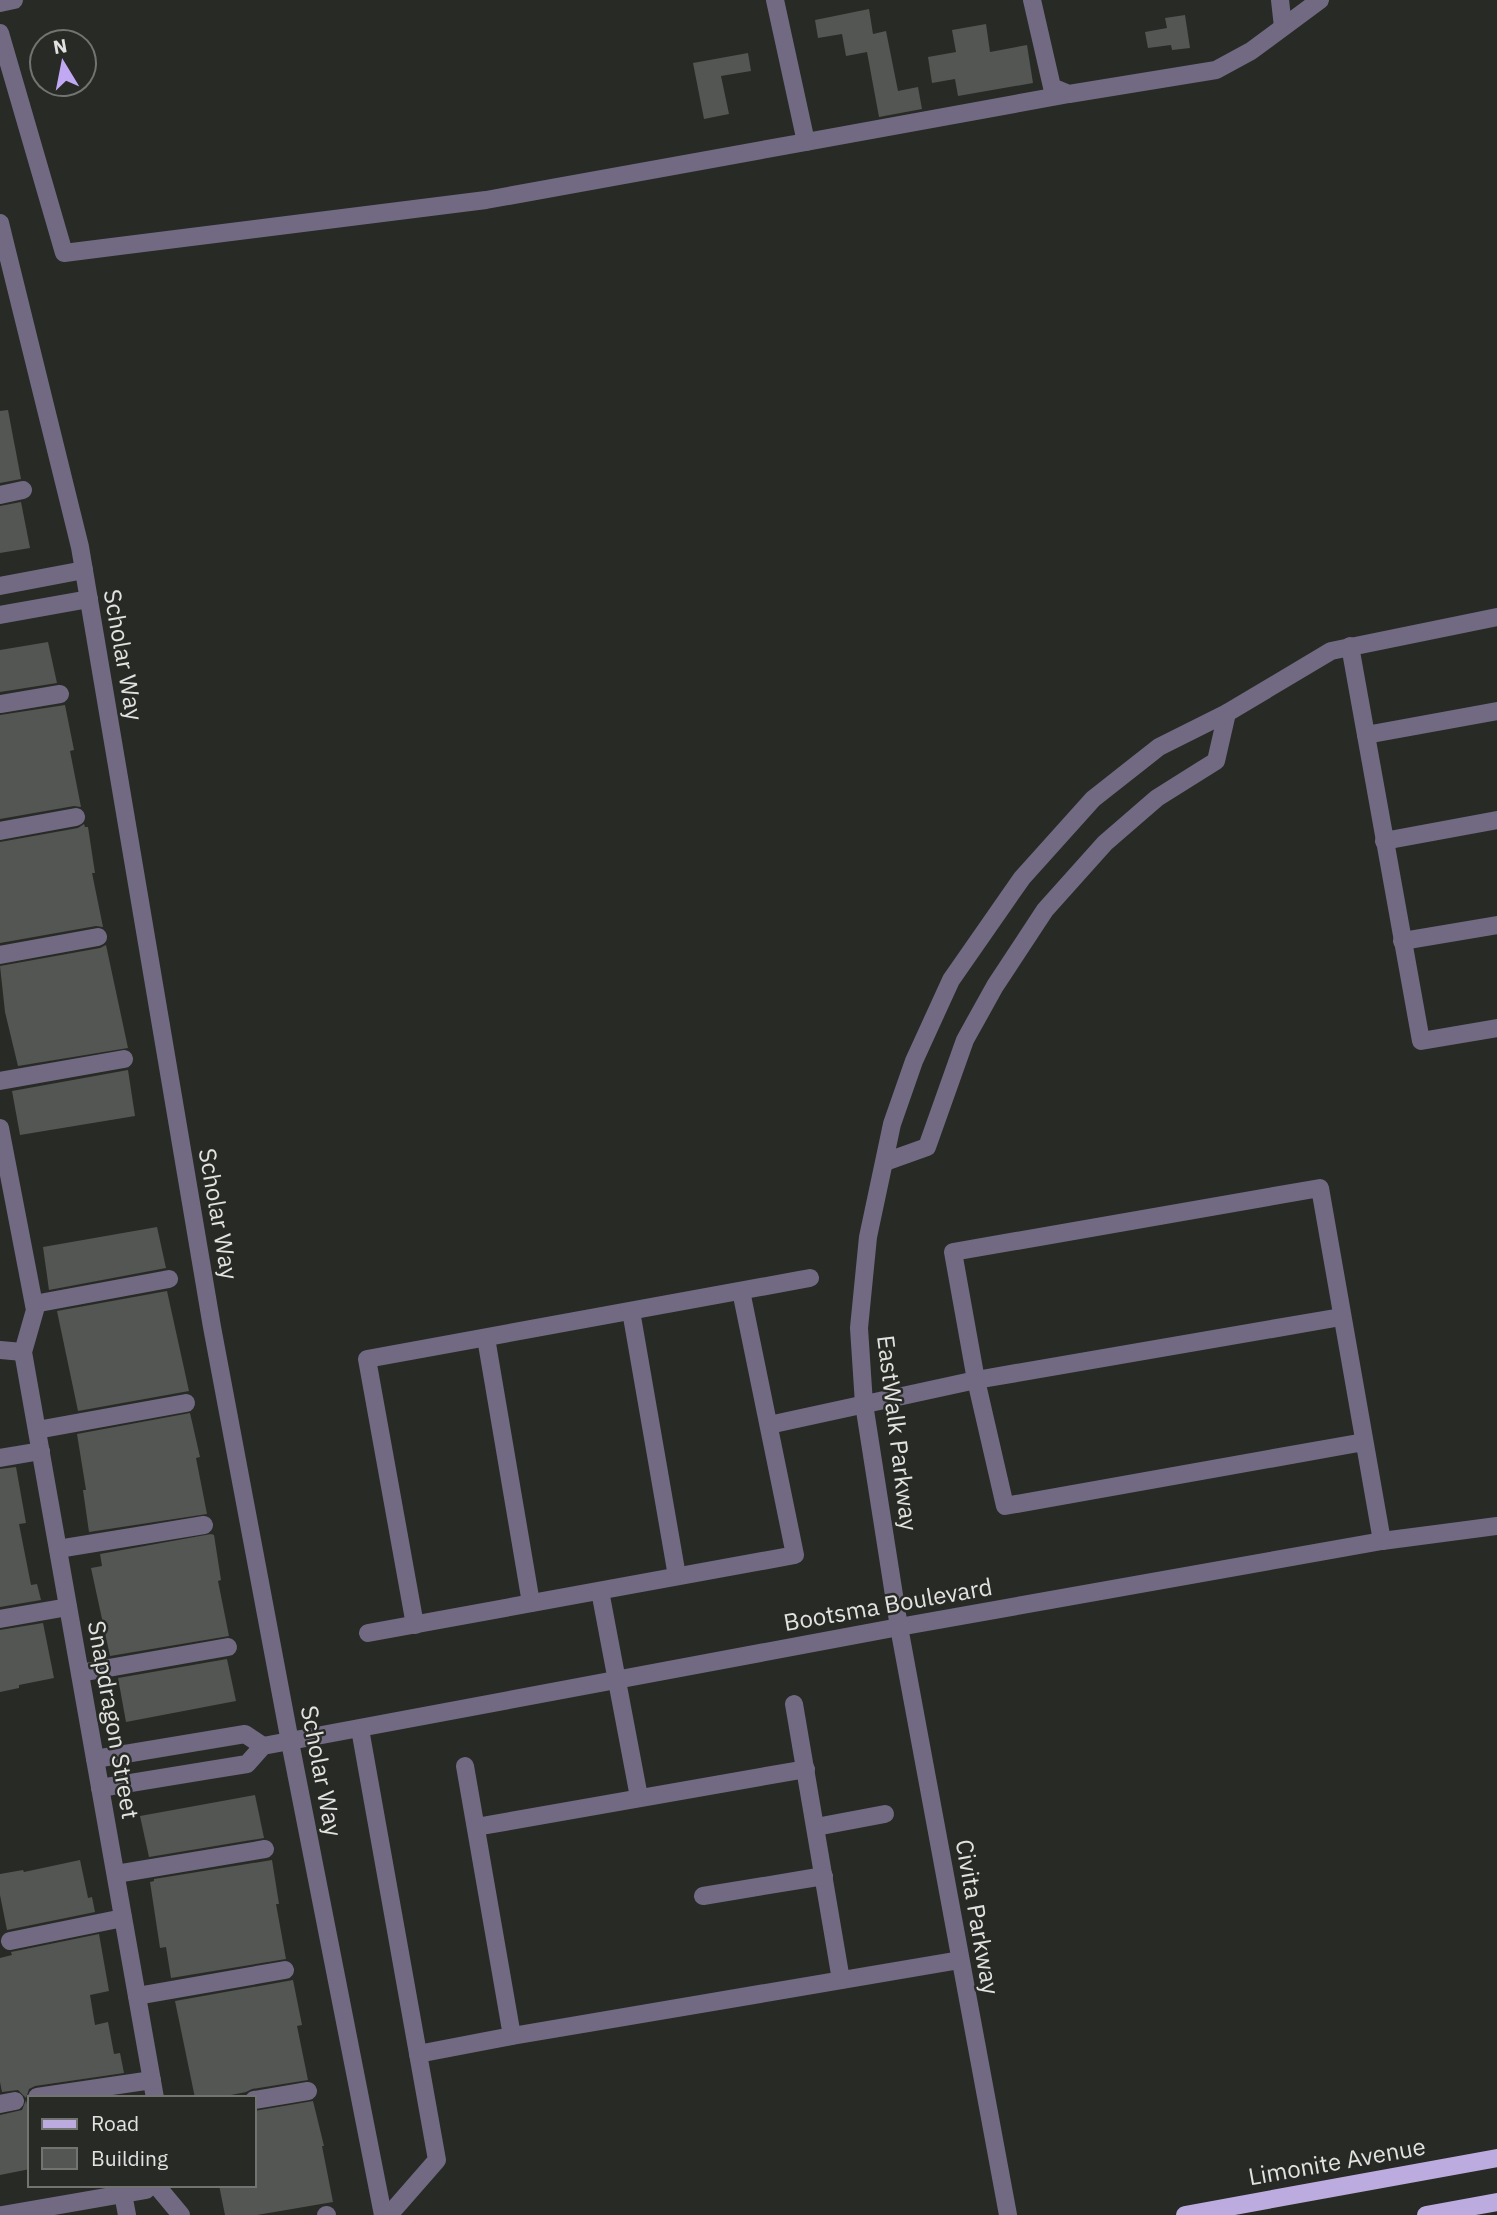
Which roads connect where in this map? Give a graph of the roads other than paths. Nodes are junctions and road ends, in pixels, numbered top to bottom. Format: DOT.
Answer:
graph roads {
  1 [pos="14,0"];
  2 [pos="775,0"];
  3 [pos="1032,0"];
  4 [pos="1280,0"];
  5 [pos="1320,0"];
  6 [pos="0,2"];
  7 [pos="1283,27"];
  8 [pos="0,33"];
  9 [pos="1069,94"];
  10 [pos="806,142"];
  11 [pos="0,223"];
  12 [pos="23,490"];
  13 [pos="0,495"];
  14 [pos="84,570"];
  15 [pos="0,586"];
  16 [pos="89,599"];
  17 [pos="0,615"];
  18 [pos="1497,617"];
  19 [pos="1350,646"];
  20 [pos="60,694"];
  21 [pos="0,704"];
  22 [pos="1497,711"];
  23 [pos="1227,713"];
  24 [pos="1366,734"];
  25 [pos="76,817"];
  26 [pos="1497,820"];
  27 [pos="0,831"];
  28 [pos="1384,841"];
  29 [pos="1497,925"];
  30 [pos="98,937"];
  31 [pos="1402,941"];
  32 [pos="0,955"];
  33 [pos="1497,1028"];
  34 [pos="124,1059"];
  35 [pos="0,1081"];
  36 [pos="0,1128"];
  37 [pos="885,1162"];
  38 [pos="810,1278"];
  39 [pos="169,1279"];
  40 [pos="741,1291"];
  41 [pos="34,1304"];
  42 [pos="631,1311"];
  43 [pos="1341,1317"];
  44 [pos="486,1338"];
  45 [pos="0,1350"];
  46 [pos="23,1352"];
  47 [pos="976,1380"];
  48 [pos="186,1404"];
  49 [pos="864,1404"];
  50 [pos="769,1425"];
  51 [pos="37,1430"];
  52 [pos="1364,1442"];
  53 [pos="40,1451"];
  54 [pos="0,1458"];
  55 [pos="204,1525"];
  56 [pos="1497,1527"];
  57 [pos="1382,1541"];
  58 [pos="58,1549"];
  59 [pos="677,1576"];
  60 [pos="600,1591"];
  61 [pos="531,1603"];
  62 [pos="68,1607"];
  63 [pos="0,1619"];
  64 [pos="415,1625"];
  65 [pos="899,1627"];
  66 [pos="368,1633"];
  67 [pos="228,1647"];
  68 [pos="80,1672"];
  69 [pos="617,1680"];
  70 [pos="794,1704"];
  71 [pos="359,1729"];
  72 [pos="290,1742"];
  73 [pos="262,1746"];
  74 [pos="95,1759"];
  75 [pos="466,1766"];
  76 [pos="806,1769"];
  77 [pos="100,1788"];
  78 [pos="639,1797"];
  79 [pos="885,1814"];
  80 [pos="476,1826"];
  81 [pos="816,1826"];
  82 [pos="265,1849"];
  83 [pos="116,1874"];
  84 [pos="824,1876"];
  85 [pos="703,1896"];
  86 [pos="123,1918"];
  87 [pos="10,1941"];
  88 [pos="960,1960"];
  89 [pos="285,1970"];
  90 [pos="841,1980"];
  91 [pos="137,1996"];
  92 [pos="512,2036"];
  93 [pos="418,2054"];
  94 [pos="153,2089"];
  95 [pos="308,2091"];
  96 [pos="52,2096"];
  97 [pos="256,2100"];
  98 [pos="1497,2158"];
  99 [pos="150,2187"];
  100 [pos="155,2187"];
  101 [pos="123,2194"];
  102 [pos="1497,2202"];
  103 [pos="1221,2211"];
  104 [pos="29,2213"];
  105 [pos="2,2215"];
  106 [pos="127,2215"];
  107 [pos="181,2215"];
  108 [pos="383,2215"];
  109 [pos="389,2215"];
  110 [pos="1007,2215"];
  111 [pos="1185,2215"];
  112 [pos="1426,2215"];
  1 -- 6 [label="street"];
  2 -- 10 [label="street"];
  3 -- 9 [label="street"];
  4 -- 7 [label="street"];
  5 -- 7 [label="street"];
  7 -- 9 [label="street"];
  8 -- 10 [label="street"];
  9 -- 10 [label="street"];
  11 -- 14 [label="street, Scholar Way"];
  12 -- 13 [label="street"];
  14 -- 15 [label="street"];
  14 -- 16 [label="street, Scholar Way"];
  16 -- 17 [label="street"];
  16 -- 72 [label="street, Scholar Way"];
  18 -- 19 [label="street, EastWalk Parkway"];
  19 -- 23 [label="street, EastWalk Parkway"];
  19 -- 24 [label="street"];
  20 -- 21 [label="street"];
  22 -- 24 [label="street"];
  23 -- 37 [label="street, EastWalk Parkway"];
  23 -- 37 [label="street"];
  24 -- 28 [label="street"];
  25 -- 27 [label="street"];
  26 -- 28 [label="street"];
  28 -- 31 [label="street"];
  29 -- 31 [label="street"];
  30 -- 32 [label="street"];
  31 -- 33 [label="street"];
  34 -- 35 [label="street"];
  36 -- 41 [label="street"];
  37 -- 49 [label="street, EastWalk Parkway"];
  38 -- 40 [label="street"];
  39 -- 41 [label="street"];
  40 -- 42 [label="street"];
  40 -- 50 [label="street"];
  41 -- 46 [label="street"];
  42 -- 44 [label="street"];
  42 -- 59 [label="street"];
  43 -- 47 [label="street"];
  43 -- 47 [label="street"];
  43 -- 52 [label="street"];
  44 -- 61 [label="street"];
  44 -- 64 [label="street"];
  45 -- 46 [label="street"];
  46 -- 51 [label="street, Snapdragon Street"];
  47 -- 49 [label="street"];
  47 -- 52 [label="street"];
  48 -- 51 [label="street"];
  49 -- 50 [label="street"];
  49 -- 65 [label="street, EastWalk Parkway"];
  50 -- 59 [label="street"];
  51 -- 53 [label="street, Snapdragon Street"];
  52 -- 57 [label="street"];
  53 -- 54 [label="street"];
  53 -- 58 [label="street, Snapdragon Street"];
  55 -- 58 [label="street"];
  56 -- 57 [label="street, Bootsma Boulevard"];
  57 -- 65 [label="street, Bootsma Boulevard"];
  58 -- 62 [label="street, Snapdragon Street"];
  59 -- 60 [label="street"];
  60 -- 61 [label="street"];
  60 -- 69 [label="street"];
  61 -- 64 [label="street"];
  62 -- 63 [label="street"];
  62 -- 68 [label="street, Snapdragon Street"];
  64 -- 66 [label="street"];
  65 -- 69 [label="street, Bootsma Boulevard"];
  65 -- 88 [label="street, Civita Parkway"];
  67 -- 68 [label="street"];
  68 -- 74 [label="street, Snapdragon Street"];
  69 -- 71 [label="street, Bootsma Boulevard"];
  69 -- 78 [label="street"];
  70 -- 76 [label="street"];
  71 -- 72 [label="street, Bootsma Boulevard"];
  71 -- 93 [label="street"];
  72 -- 73 [label="street, Bootsma Boulevard"];
  72 -- 108 [label="street, Scholar Way"];
  73 -- 74 [label="street"];
  73 -- 77 [label="street"];
  74 -- 77 [label="street, Snapdragon Street"];
  75 -- 80 [label="street"];
  76 -- 78 [label="street"];
  76 -- 81 [label="street"];
  77 -- 83 [label="street, Snapdragon Street"];
  78 -- 80 [label="street"];
  79 -- 81 [label="street"];
  80 -- 92 [label="street"];
  81 -- 84 [label="street"];
  82 -- 83 [label="street"];
  83 -- 86 [label="street, Snapdragon Street"];
  84 -- 85 [label="street"];
  84 -- 90 [label="street"];
  86 -- 87 [label="street"];
  86 -- 91 [label="street, Snapdragon Street"];
  88 -- 90 [label="street"];
  88 -- 110 [label="street, Civita Parkway"];
  89 -- 91 [label="street"];
  90 -- 92 [label="street"];
  91 -- 94 [label="street, Snapdragon Street"];
  92 -- 93 [label="street"];
  93 -- 109 [label="street"];
  94 -- 96 [label="street"];
  95 -- 97 [label="street"];
  98 -- 103 [label="main road, Limonite Avenue"];
  99 -- 101 [label="street"];
  100 -- 107 [label="street"];
  101 -- 104 [label="street"];
  101 -- 106 [label="street"];
  102 -- 112 [label="main road"];
  103 -- 111 [label="main road, Limonite Avenue"];
  104 -- 105 [label="street"];
}
